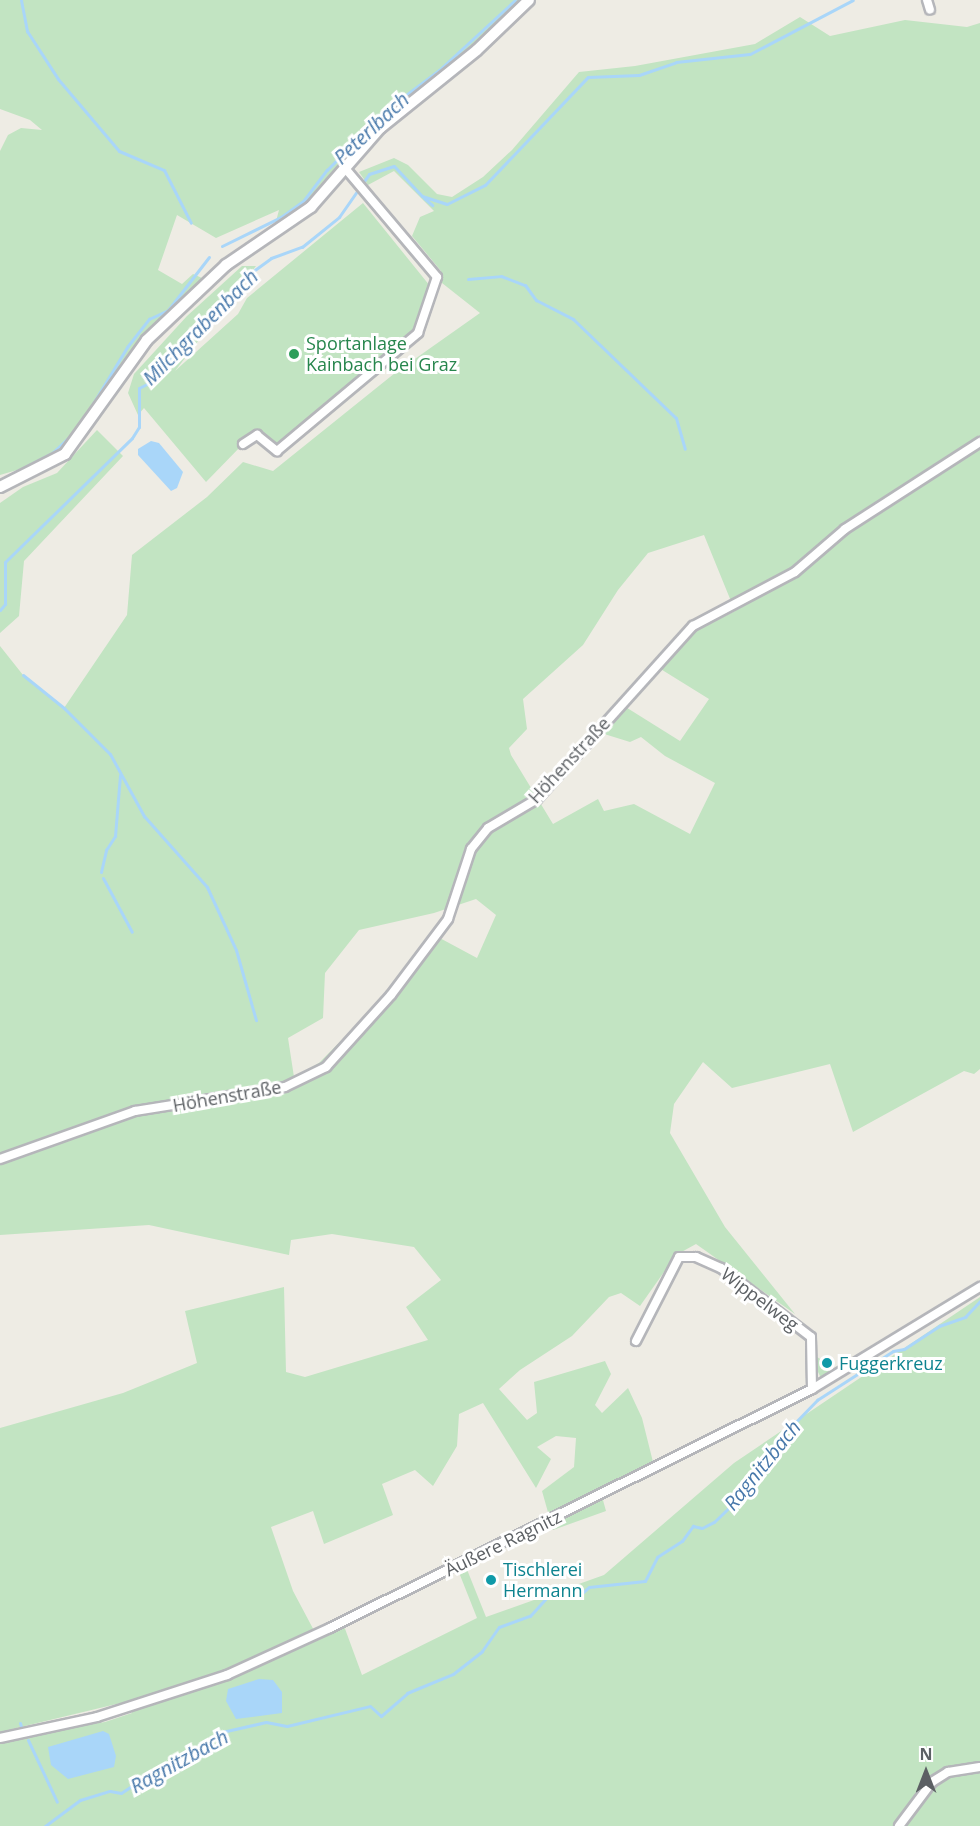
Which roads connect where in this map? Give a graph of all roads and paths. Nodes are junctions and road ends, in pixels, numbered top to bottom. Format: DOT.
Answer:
graph roads {
  1 [pos="529,0"];
  2 [pos="927,0"];
  3 [pos="930,10"];
  4 [pos="345,168"];
  5 [pos="980,442"];
  6 [pos="243,444"];
  7 [pos="0,487"];
  8 [pos="0,1159"];
  9 [pos="980,1287"];
  10 [pos="636,1341"];
  11 [pos="812,1389"];
  12 [pos="0,1738"];
  13 [pos="980,1767"];
  14 [pos="899,1826"];
  1 -- 4 [label="main road"];
  2 -- 3 [label="street"];
  4 -- 6 [label="street"];
  4 -- 7 [label="main road"];
  5 -- 8 [label="street, Höhenstraße"];
  9 -- 11 [label="street, Äußere Ragnitz"];
  10 -- 11 [label="street, Wippelweg"];
  11 -- 12 [label="street, Äußere Ragnitz"];
  13 -- 14 [label="street"];
}
